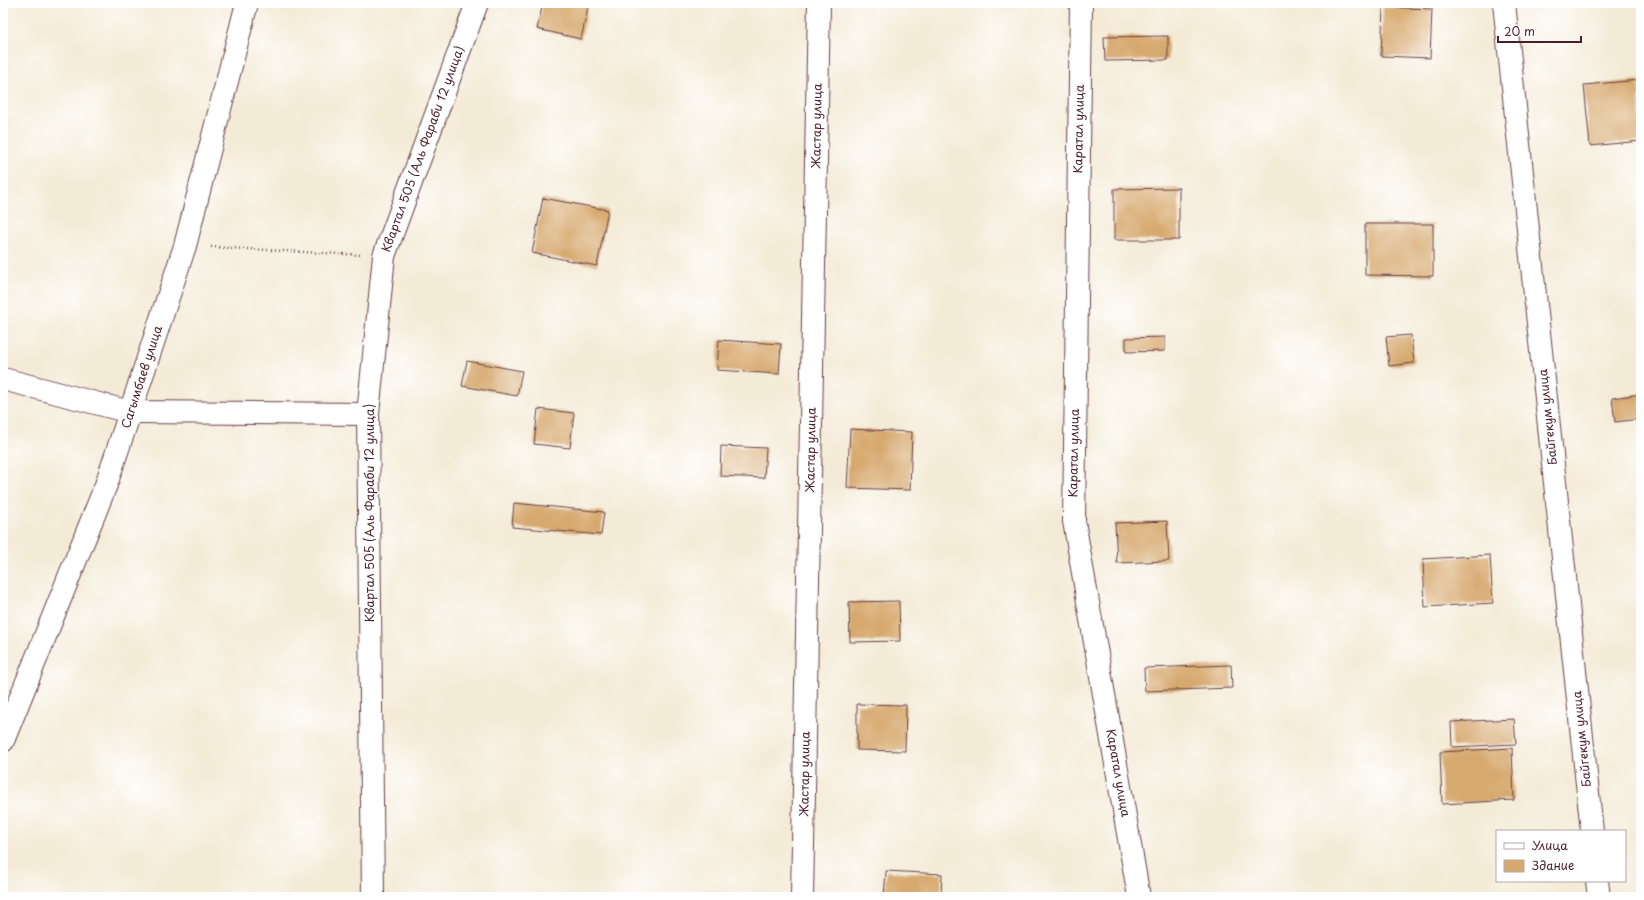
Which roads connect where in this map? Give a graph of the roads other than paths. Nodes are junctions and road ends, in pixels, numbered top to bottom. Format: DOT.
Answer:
graph roads {
  1 [pos="247,3"];
  2 [pos="477,3"];
  3 [pos="819,3"];
  4 [pos="1081,3"];
  5 [pos="1504,3"];
  6 [pos="3,379"];
  7 [pos="130,412"];
  8 [pos="368,414"];
  9 [pos="3,741"];
  10 [pos="1592,830"];
  11 [pos="1597,882"];
  12 [pos="373,897"];
  13 [pos="802,897"];
  14 [pos="1139,897"];
  15 [pos="1598,897"];
  1 -- 7 [label="street, Сагымбаев улица"];
  2 -- 8 [label="street, Квартал 505 (Аль Фараби 12 улица)"];
  3 -- 13 [label="street, Жастар улица"];
  4 -- 14 [label="street, Каратал улица"];
  5 -- 10 [label="street, Байгекум улица"];
  6 -- 7 [label="street"];
  7 -- 8 [label="street"];
  7 -- 9 [label="street, Сагымбаев улица"];
  8 -- 12 [label="street, Квартал 505 (Аль Фараби 12 улица)"];
  11 -- 15 [label="street"];
}
